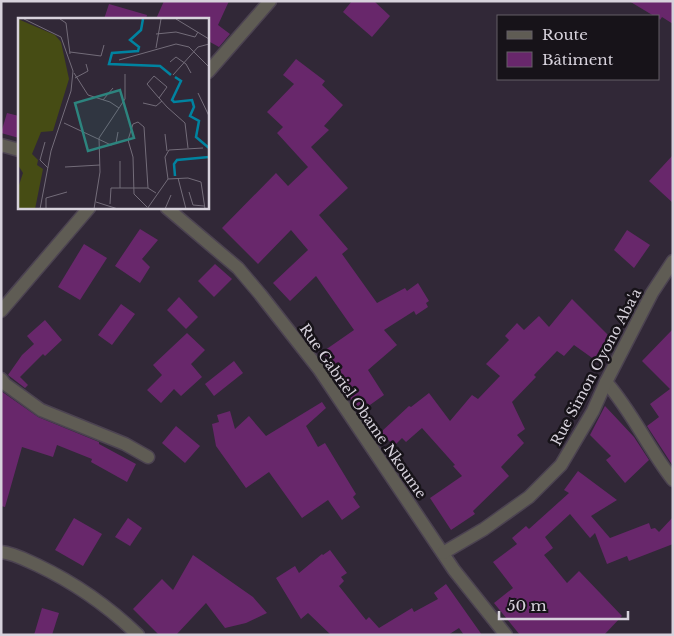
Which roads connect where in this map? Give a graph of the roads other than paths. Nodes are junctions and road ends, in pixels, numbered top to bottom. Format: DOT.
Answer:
graph roads {
  1 [pos="270,1"];
  2 [pos="209,71"];
  3 [pos="1,145"];
  4 [pos="18,150"];
  5 [pos="88,209"];
  6 [pos="168,209"];
  7 [pos="673,261"];
  8 [pos="1,311"];
  9 [pos="1,379"];
  10 [pos="606,382"];
  11 [pos="148,456"];
  12 [pos="673,480"];
  13 [pos="1,552"];
  14 [pos="443,553"];
  15 [pos="138,635"];
  16 [pos="506,635"];
  1 -- 2 [label="street"];
  3 -- 4 [label="street"];
  5 -- 8 [label="street"];
  6 -- 14 [label="street, Rue Gabriel Obame Nkoume"];
  7 -- 10 [label="street, Rue Simon Oyono Aba'a"];
  9 -- 11 [label="street"];
  10 -- 12 [label="street"];
  10 -- 14 [label="street, Rue Simon Oyono Aba'a"];
  13 -- 15 [label="street"];
  14 -- 16 [label="street, Rue Gabriel Obame Nkoume"];
}
